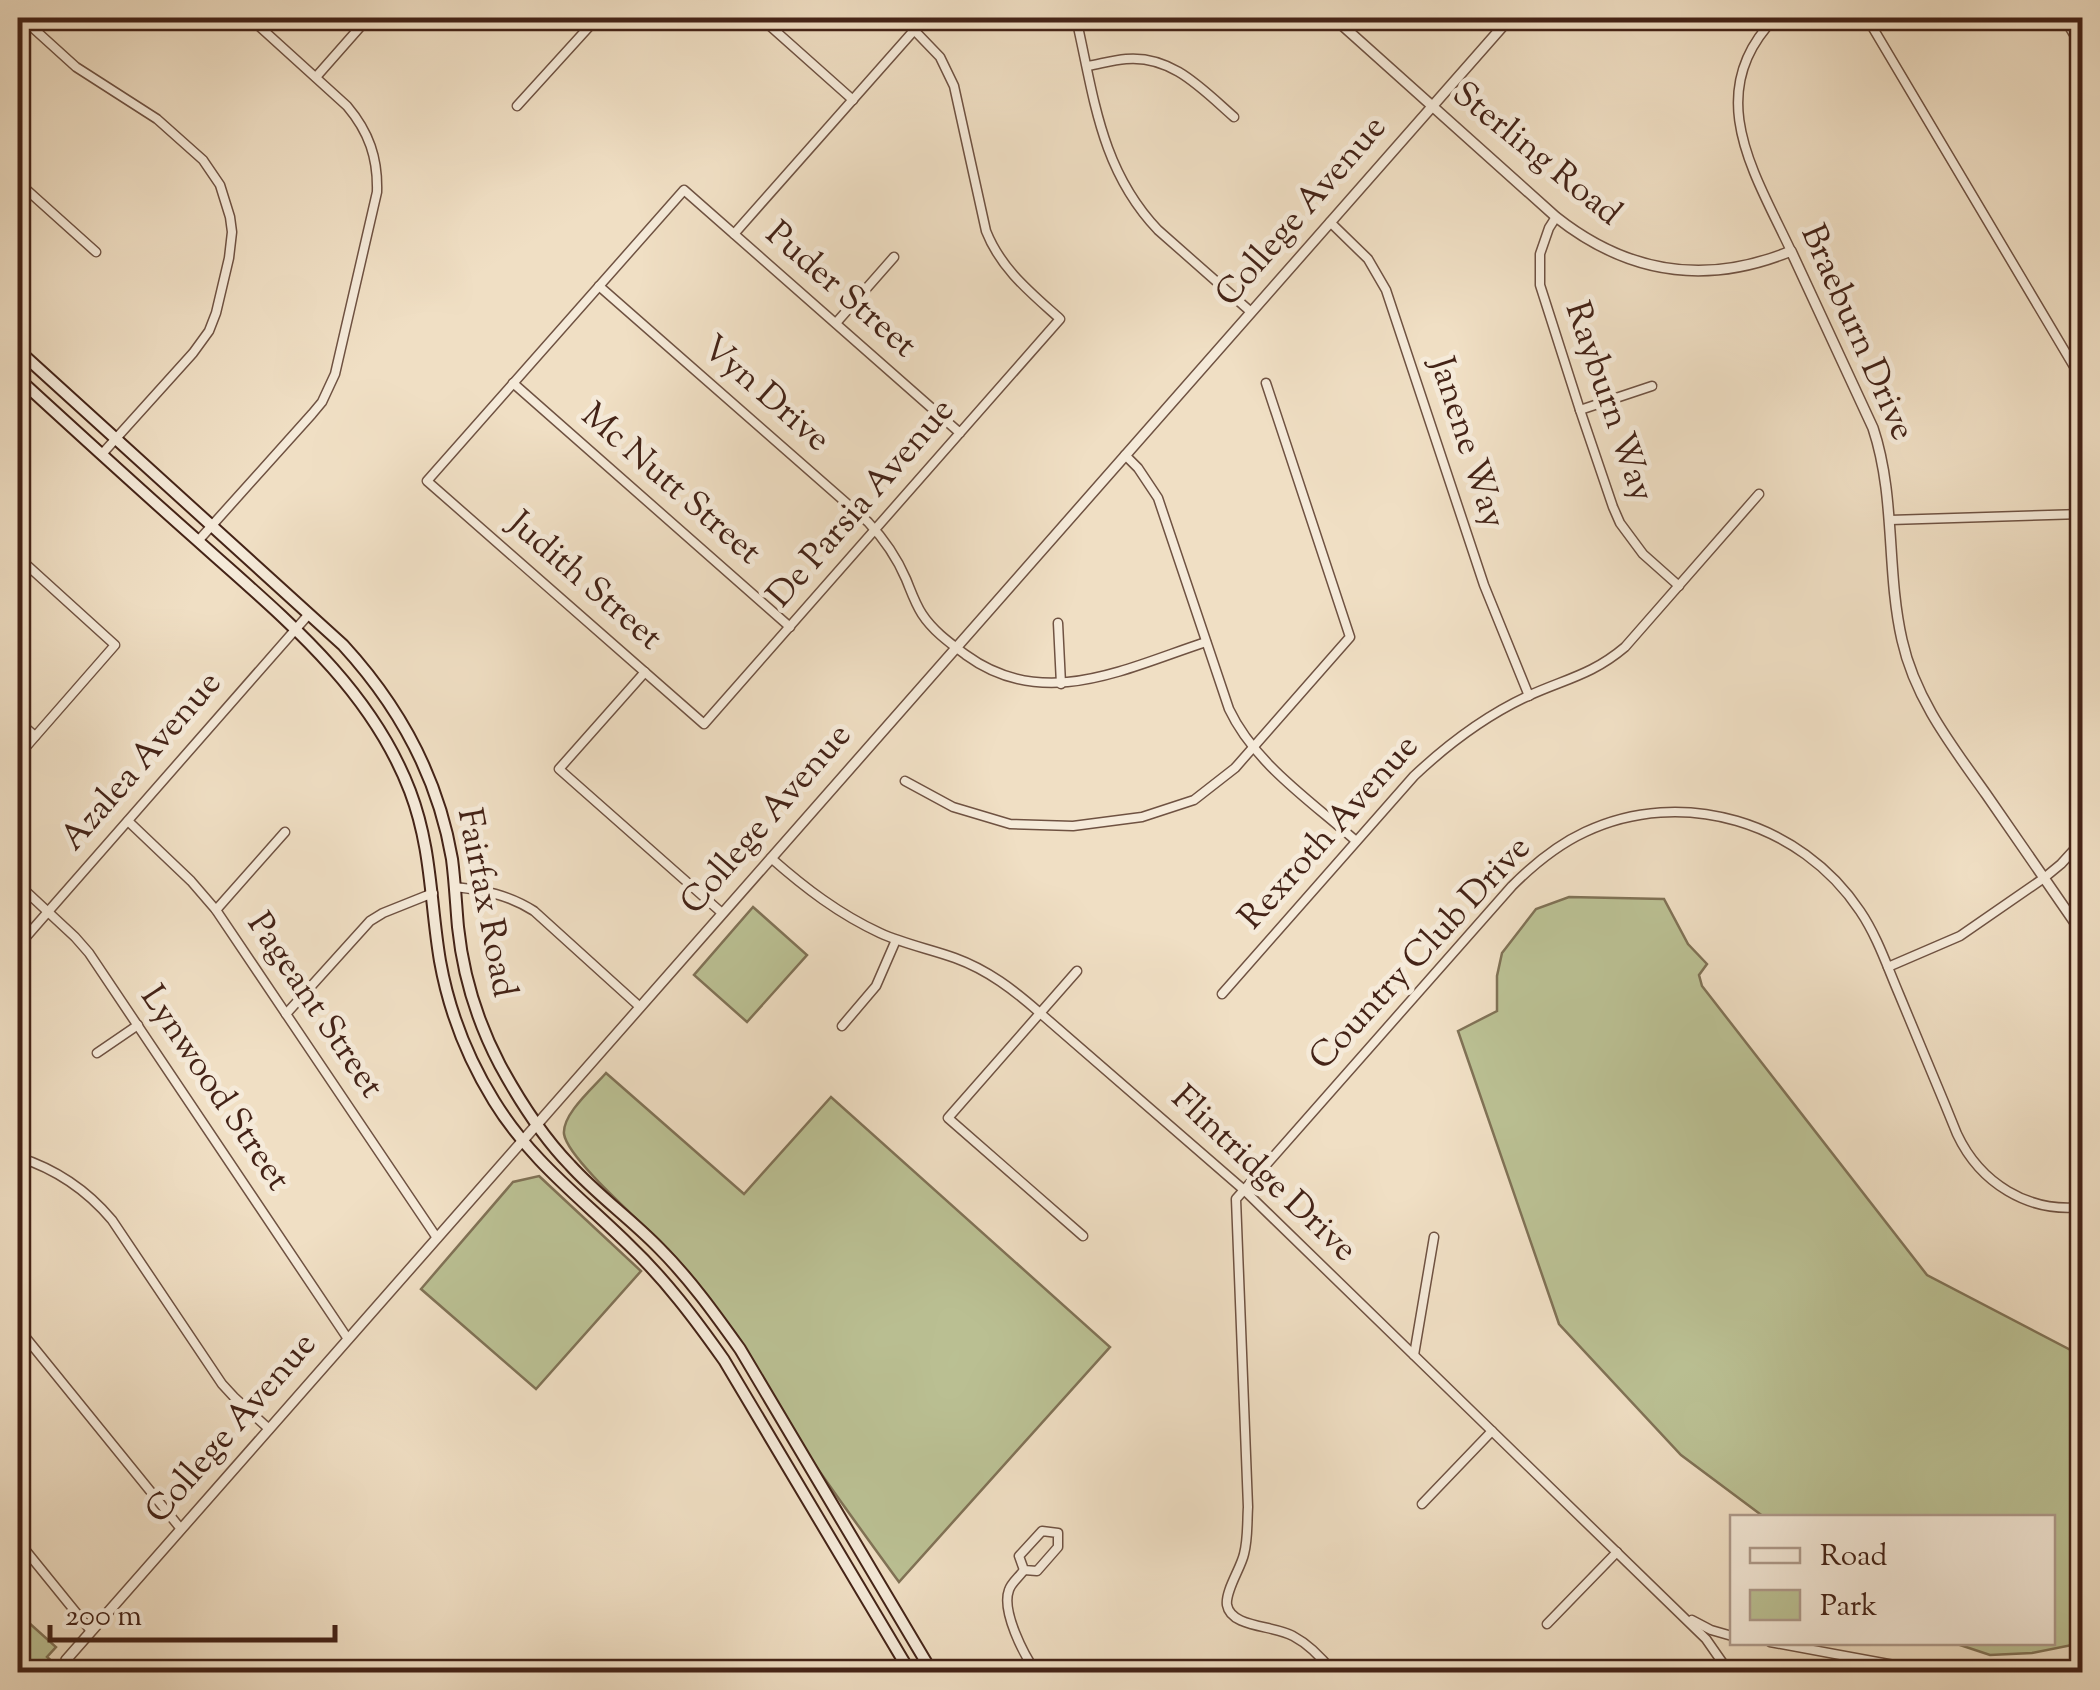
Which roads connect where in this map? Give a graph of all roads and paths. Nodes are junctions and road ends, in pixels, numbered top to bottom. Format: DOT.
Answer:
graph roads {
  1 [pos="24,18"];
  2 [pos="250,18"];
  3 [pos="368,18"];
  4 [pos="597,18"];
  5 [pos="761,18"];
  6 [pos="926,18"];
  7 [pos="1076,18"];
  8 [pos="1334,18"];
  9 [pos="1510,18"];
  10 [pos="1775,18"];
  11 [pos="1866,18"];
  12 [pos="2064,18"];
  13 [pos="18,25"];
  14 [pos="914,30"];
  15 [pos="2082,48"];
  16 [pos="1088,66"];
  17 [pos="316,77"];
  18 [pos="852,100"];
  19 [pos="517,106"];
  20 [pos="1432,107"];
  21 [pos="1234,117"];
  22 [pos="18,182"];
  23 [pos="1556,216"];
  24 [pos="1330,222"];
  25 [pos="734,234"];
  26 [pos="1791,251"];
  27 [pos="96,252"];
  28 [pos="894,257"];
  29 [pos="599,286"];
  30 [pos="1251,312"];
  31 [pos="836,323"];
  32 [pos="18,350"];
  33 [pos="18,378"];
  34 [pos="2082,380"];
  35 [pos="513,383"];
  36 [pos="1266,383"];
  37 [pos="1652,386"];
  38 [pos="1580,410"];
  39 [pos="960,433"];
  40 [pos="116,440"];
  41 [pos="102,454"];
  42 [pos="1126,455"];
  43 [pos="1759,494"];
  44 [pos="2082,514"];
  45 [pos="1890,520"];
  46 [pos="212,526"];
  47 [pos="875,530"];
  48 [pos="198,542"];
  49 [pos="18,558"];
  50 [pos="1679,586"];
  51 [pos="309,614"];
  52 [pos="1058,624"];
  53 [pos="790,627"];
  54 [pos="295,628"];
  55 [pos="1206,642"];
  56 [pos="956,648"];
  57 [pos="645,672"];
  58 [pos="1062,684"];
  59 [pos="1529,696"];
  60 [pos="18,721"];
  61 [pos="704,724"];
  62 [pos="34,736"];
  63 [pos="1252,748"];
  64 [pos="18,756"];
  65 [pos="906,781"];
  66 [pos="128,821"];
  67 [pos="285,832"];
  68 [pos="2082,840"];
  69 [pos="1356,841"];
  70 [pos="770,858"];
  71 [pos="2044,878"];
  72 [pos="18,884"];
  73 [pos="455,887"];
  74 [pos="433,893"];
  75 [pos="216,910"];
  76 [pos="48,912"];
  77 [pos="722,913"];
  78 [pos="2082,933"];
  79 [pos="896,940"];
  80 [pos="18,946"];
  81 [pos="1888,967"];
  82 [pos="1077,971"];
  83 [pos="1222,994"];
  84 [pos="640,1007"];
  85 [pos="1040,1013"];
  86 [pos="286,1014"];
  87 [pos="138,1025"];
  88 [pos="842,1026"];
  89 [pos="97,1053"];
  90 [pos="537,1122"];
  91 [pos="521,1140"];
  92 [pos="18,1157"];
  93 [pos="1244,1190"];
  94 [pos="2082,1206"];
  95 [pos="1083,1236"];
  96 [pos="437,1238"];
  97 [pos="1434,1238"];
  98 [pos="18,1328"];
  99 [pos="348,1338"];
  100 [pos="1414,1355"];
  101 [pos="269,1429"];
  102 [pos="1492,1431"];
  103 [pos="1422,1504"];
  104 [pos="181,1529"];
  105 [pos="18,1541"];
  106 [pos="1617,1552"];
  107 [pos="1024,1570"];
  108 [pos="867,1601"];
  109 [pos="1669,1602"];
  110 [pos="1548,1624"];
  111 [pos="91,1631"];
  112 [pos="1730,1635"];
  113 [pos="914,1643"];
  114 [pos="1786,1645"];
  115 [pos="66,1660"];
  116 [pos="910,1672"];
  117 [pos="932,1672"];
  118 [pos="1036,1672"];
  119 [pos="1333,1672"];
  120 [pos="1728,1672"];
  121 [pos="1932,1672"];
  1 -- 13 [label="street"];
  1 -- 40 [label="street"];
  2 -- 17 [label="street"];
  3 -- 17 [label="street"];
  4 -- 19 [label="street"];
  5 -- 18 [label="street"];
  6 -- 14 [label="street"];
  7 -- 16 [label="street"];
  8 -- 20 [label="street, Sterling Road"];
  9 -- 20 [label="street, College Avenue"];
  10 -- 26 [label="street, Braeburn Drive"];
  11 -- 34 [label="street"];
  12 -- 15 [label="street"];
  14 -- 18 [label="street"];
  14 -- 39 [label="street, De Parsia Avenue"];
  16 -- 21 [label="street"];
  16 -- 30 [label="street"];
  17 -- 46 [label="street"];
  18 -- 25 [label="street"];
  20 -- 23 [label="street, Sterling Road"];
  20 -- 24 [label="street, College Avenue"];
  22 -- 27 [label="street"];
  23 -- 26 [label="street, Sterling Road"];
  23 -- 38 [label="street, Rayburn Way"];
  24 -- 30 [label="street, College Avenue"];
  24 -- 59 [label="street, Janene Way"];
  25 -- 29 [label="street, Puder Street"];
  25 -- 31 [label="street, Puder Street"];
  26 -- 45 [label="street, Braeburn Drive"];
  28 -- 31 [label="street"];
  29 -- 35 [label="street"];
  29 -- 47 [label="street, Vyn Drive"];
  30 -- 42 [label="street, College Avenue"];
  31 -- 39 [label="street, Puder Street"];
  32 -- 40 [label="main road, Fairfax Road"];
  33 -- 41 [label="main road, Fairfax Road"];
  35 -- 53 [label="street, Mc Nutt Street"];
  35 -- 57 [label="street, Judith Street"];
  36 -- 63 [label="street"];
  37 -- 38 [label="street"];
  38 -- 50 [label="street, Rayburn Way"];
  39 -- 47 [label="street, De Parsia Avenue"];
  40 -- 41 [label="street"];
  40 -- 46 [label="main road, Fairfax Road"];
  41 -- 48 [label="main road, Fairfax Road"];
  42 -- 55 [label="street"];
  42 -- 56 [label="street, College Avenue"];
  43 -- 50 [label="street, Rexroth Avenue"];
  44 -- 45 [label="street"];
  45 -- 71 [label="street, Braeburn Drive"];
  46 -- 48 [label="street"];
  46 -- 51 [label="main road, Fairfax Road"];
  47 -- 53 [label="street, De Parsia Avenue"];
  47 -- 56 [label="street, Vyn Drive"];
  48 -- 54 [label="main road, Fairfax Road"];
  49 -- 62 [label="street"];
  50 -- 59 [label="street, Rexroth Avenue"];
  51 -- 54 [label="street, Azalea Avenue"];
  51 -- 73 [label="main road, Fairfax Road"];
  52 -- 58 [label="street"];
  53 -- 61 [label="street, De Parsia Avenue"];
  54 -- 66 [label="street, Azalea Avenue"];
  54 -- 74 [label="main road, Fairfax Road"];
  55 -- 58 [label="street, Vyn Drive"];
  55 -- 63 [label="street"];
  56 -- 58 [label="street, Vyn Drive"];
  56 -- 70 [label="street, College Avenue"];
  57 -- 61 [label="street, Judith Street"];
  57 -- 77 [label="street"];
  59 -- 69 [label="street, Rexroth Avenue"];
  60 -- 62 [label="street"];
  62 -- 64 [label="street"];
  63 -- 65 [label="street"];
  63 -- 69 [label="street"];
  66 -- 75 [label="street, Pageant Street"];
  66 -- 76 [label="street, Azalea Avenue"];
  67 -- 75 [label="street"];
  68 -- 71 [label="street"];
  69 -- 83 [label="street, Rexroth Avenue"];
  70 -- 77 [label="street, College Avenue"];
  70 -- 79 [label="street, Flintridge Drive"];
  71 -- 78 [label="street, Braeburn Drive"];
  71 -- 81 [label="street"];
  72 -- 76 [label="street, Lynwood Street"];
  73 -- 84 [label="street"];
  73 -- 90 [label="main road, Fairfax Road"];
  74 -- 86 [label="street"];
  74 -- 91 [label="main road, Fairfax Road"];
  75 -- 86 [label="street, Pageant Street"];
  76 -- 80 [label="street, Azalea Avenue"];
  76 -- 87 [label="street, Lynwood Street"];
  77 -- 84 [label="street, College Avenue"];
  79 -- 85 [label="street, Flintridge Drive"];
  79 -- 88 [label="street"];
  81 -- 93 [label="street, Country Club Drive"];
  81 -- 94 [label="street, Country Club Drive"];
  82 -- 85 [label="street"];
  84 -- 90 [label="street, College Avenue"];
  85 -- 93 [label="street, Flintridge Drive"];
  85 -- 95 [label="street"];
  86 -- 96 [label="street, Pageant Street"];
  87 -- 89 [label="street"];
  87 -- 99 [label="street, Lynwood Street"];
  90 -- 91 [label="street, College Avenue"];
  90 -- 113 [label="main road, Fairfax Road"];
  91 -- 96 [label="street, College Avenue"];
  91 -- 108 [label="main road, Fairfax Road"];
  92 -- 101 [label="street"];
  93 -- 100 [label="street, Flintridge Drive"];
  93 -- 119 [label="street"];
  96 -- 99 [label="street, College Avenue"];
  97 -- 100 [label="street"];
  98 -- 104 [label="street"];
  99 -- 101 [label="street, College Avenue"];
  100 -- 102 [label="street, Flintridge Drive"];
  101 -- 104 [label="street, College Avenue"];
  102 -- 103 [label="street"];
  102 -- 106 [label="street, Flintridge Drive"];
  104 -- 111 [label="street, College Avenue"];
  105 -- 111 [label="street"];
  106 -- 109 [label="street, Flintridge Drive"];
  106 -- 110 [label="street"];
  107 -- 107 [label="street"];
  107 -- 118 [label="street"];
  108 -- 113 [label="main road"];
  108 -- 116 [label="main road, Fairfax Road"];
  109 -- 112 [label="street, Flintridge Drive"];
  109 -- 120 [label="street, Flintridge Drive"];
  111 -- 115 [label="street, College Avenue"];
  113 -- 117 [label="main road, Fairfax Road"];
  114 -- 121 [label="street"];
}
